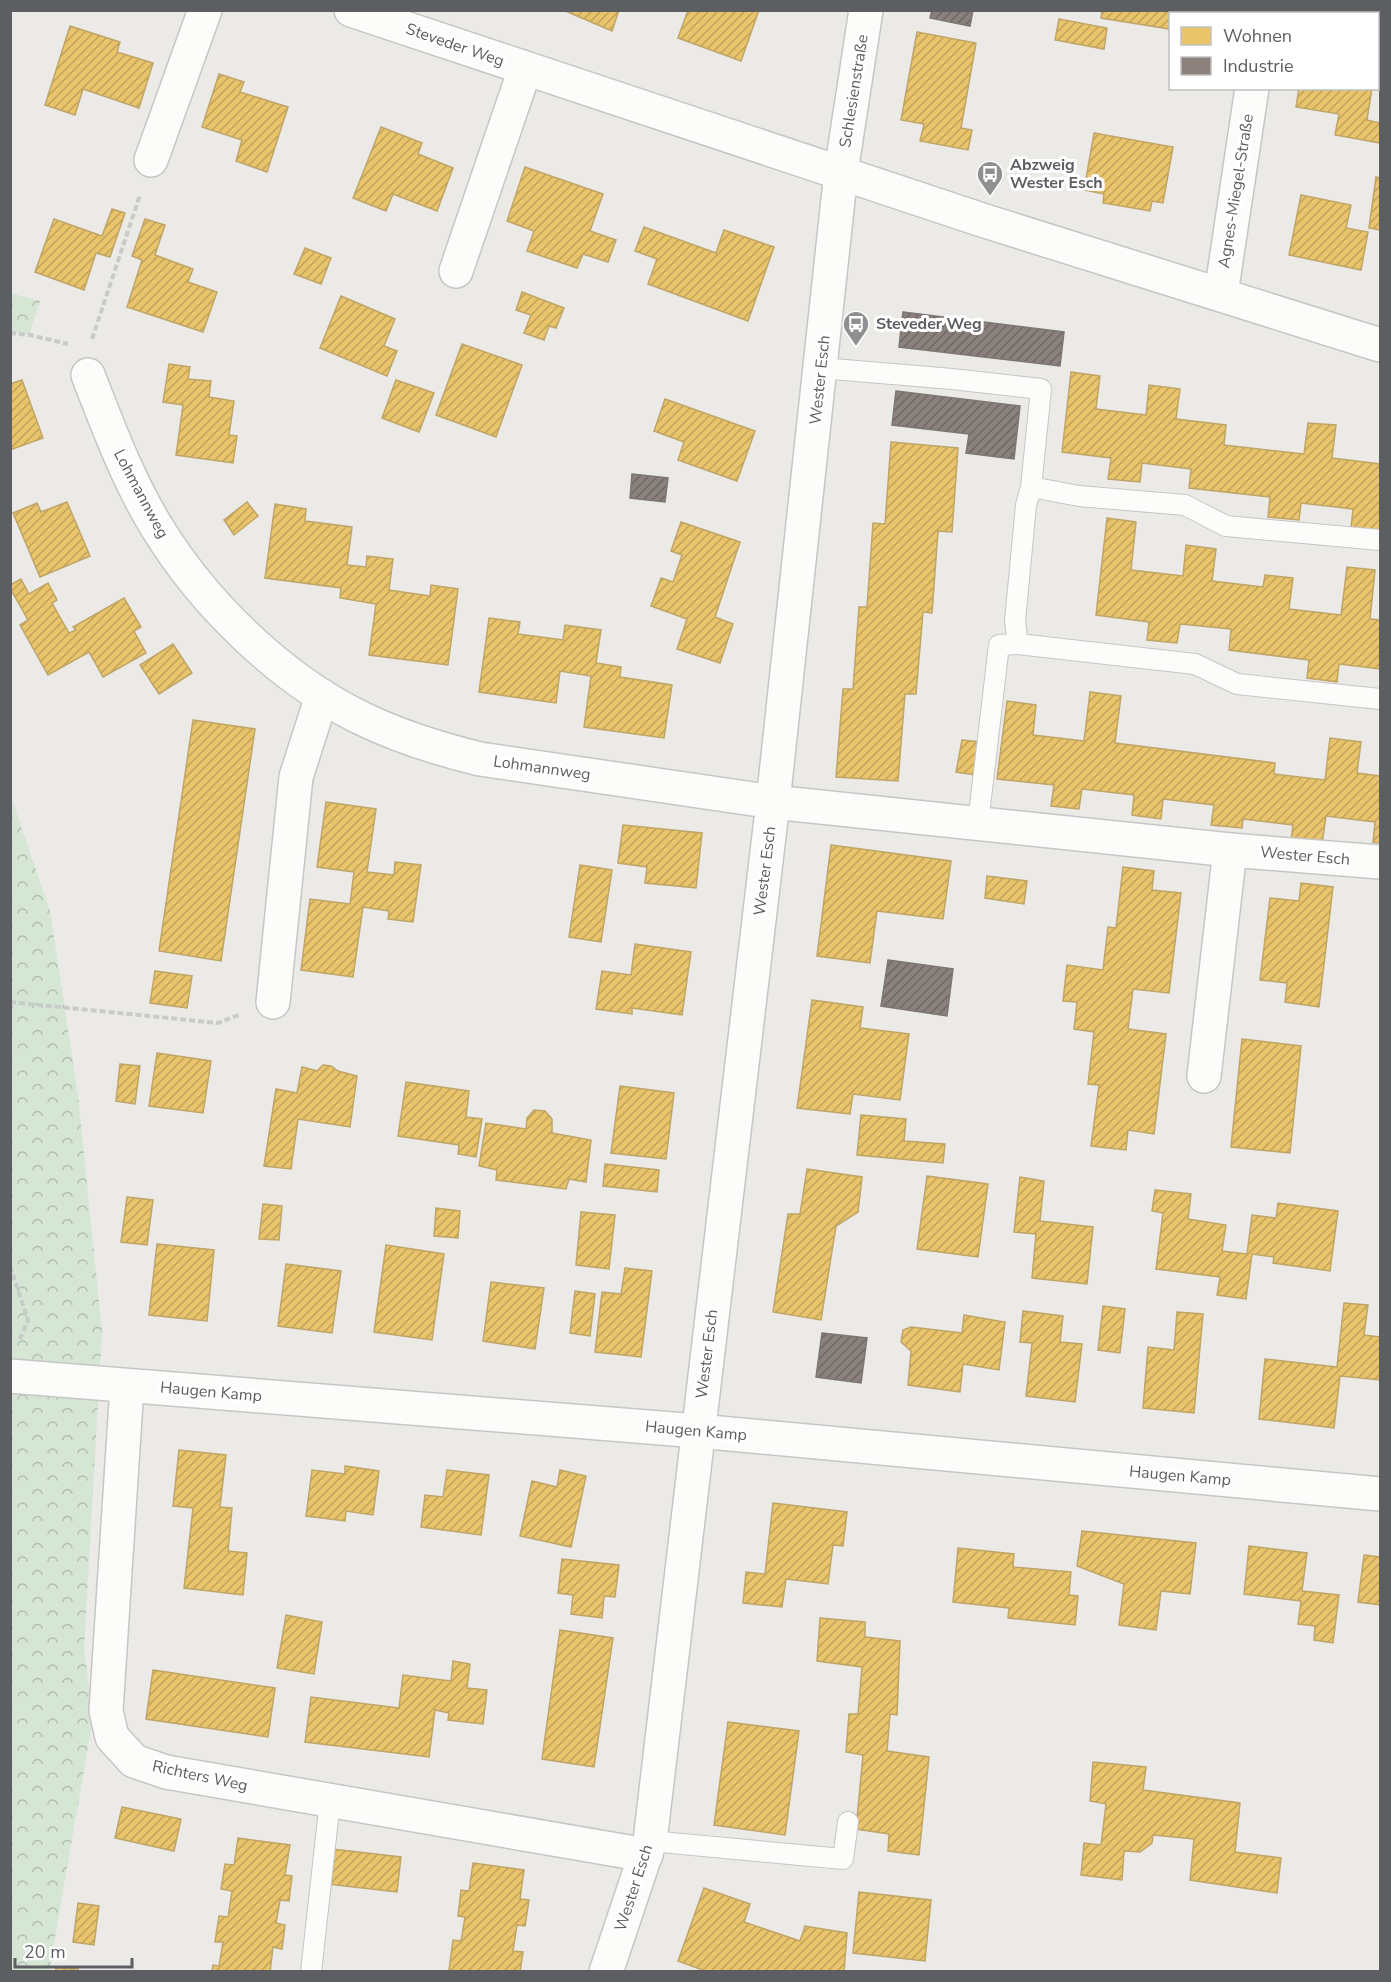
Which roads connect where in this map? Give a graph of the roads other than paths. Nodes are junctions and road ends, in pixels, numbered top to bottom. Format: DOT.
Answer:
graph roads {
  1 [pos="205,10"];
  2 [pos="351,10"];
  3 [pos="866,10"];
  4 [pos="391,17"];
  5 [pos="525,69"];
  6 [pos="1252,90"];
  7 [pos="151,160"];
  8 [pos="841,172"];
  9 [pos="456,271"];
  10 [pos="1221,294"];
  11 [pos="1380,345"];
  12 [pos="88,362"];
  13 [pos="821,369"];
  14 [pos="1031,487"];
  15 [pos="1380,540"];
  16 [pos="1018,644"];
  17 [pos="322,696"];
  18 [pos="1380,699"];
  19 [pos="773,802"];
  20 [pos="978,823"];
  21 [pos="1230,850"];
  22 [pos="1380,862"];
  23 [pos="273,1002"];
  24 [pos="1204,1076"];
  25 [pos="13,1363"];
  26 [pos="128,1386"];
  27 [pos="698,1431"];
  28 [pos="1380,1494"];
  29 [pos="330,1802"];
  30 [pos="848,1822"];
  31 [pos="648,1848"];
  32 [pos="311,1971"];
  33 [pos="606,1971"];
  1 -- 7 [label="street"];
  2 -- 4 [label="street, Steveder Weg"];
  3 -- 8 [label="street, Schlesienstraße"];
  4 -- 5 [label="street, Steveder Weg"];
  5 -- 8 [label="street, Steveder Weg"];
  5 -- 9 [label="street, Steveder Weg"];
  6 -- 10 [label="street, Agnes-Miegel-Straße"];
  8 -- 10 [label="street, Steveder Weg"];
  8 -- 13 [label="street, Wester Esch"];
  10 -- 11 [label="street, Steveder Weg"];
  12 -- 17 [label="street, Lohmannweg"];
  13 -- 14 [label="lane"];
  13 -- 19 [label="street, Wester Esch"];
  14 -- 15 [label="lane"];
  14 -- 16 [label="lane"];
  16 -- 18 [label="lane"];
  16 -- 20 [label="lane"];
  17 -- 19 [label="street, Lohmannweg"];
  17 -- 23 [label="street"];
  19 -- 20 [label="street, Wester Esch"];
  19 -- 27 [label="street, Wester Esch"];
  20 -- 21 [label="street, Wester Esch"];
  21 -- 22 [label="street, Wester Esch"];
  21 -- 24 [label="street"];
  25 -- 26 [label="street, Haugen Kamp"];
  26 -- 27 [label="street, Haugen Kamp"];
  26 -- 29 [label="street, Richters Weg"];
  27 -- 28 [label="street, Haugen Kamp"];
  27 -- 31 [label="street, Wester Esch"];
  29 -- 31 [label="street, Richters Weg"];
  29 -- 32 [label="lane"];
  30 -- 31 [label="lane"];
  31 -- 33 [label="street, Wester Esch"];
}
